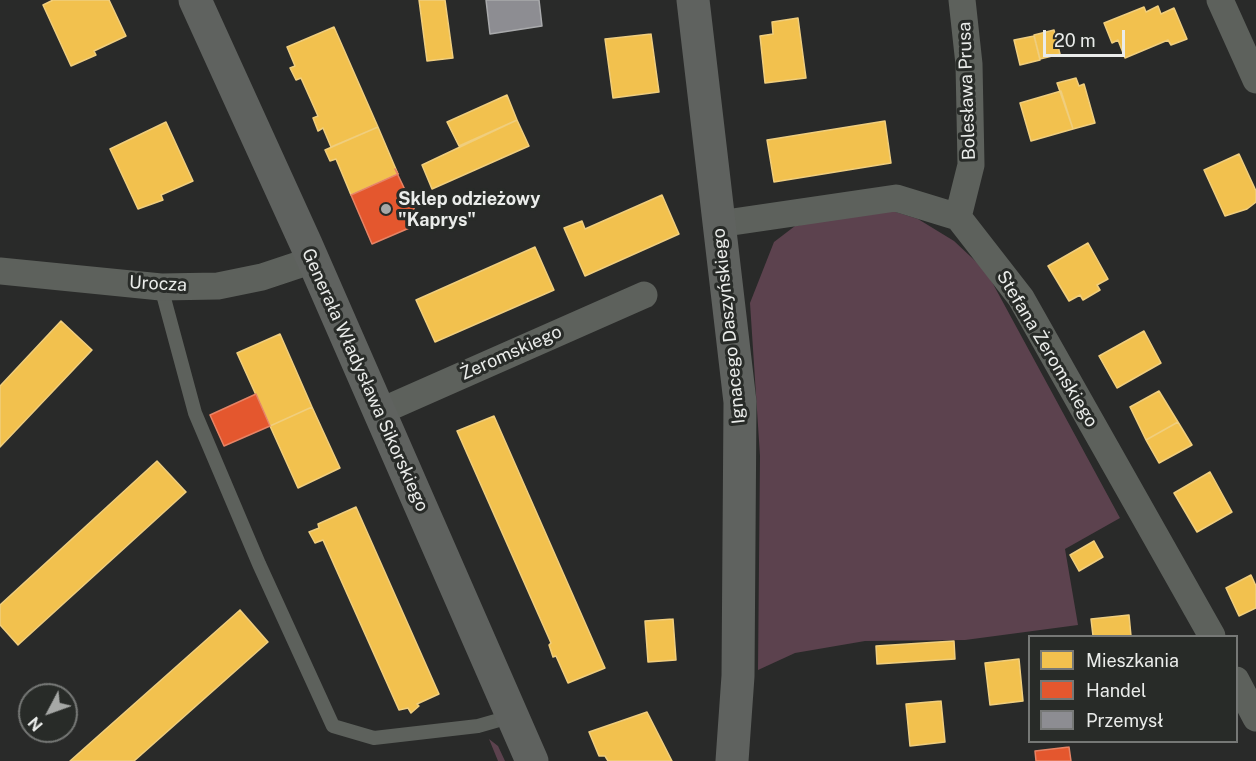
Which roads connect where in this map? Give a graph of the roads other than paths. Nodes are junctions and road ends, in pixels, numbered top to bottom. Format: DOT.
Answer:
graph roads {
  1 [pos="195,0"];
  2 [pos="693,0"];
  3 [pos="962,0"];
  4 [pos="1220,0"];
  5 [pos="1256,80"];
  6 [pos="958,217"];
  7 [pos="720,224"];
  8 [pos="313,260"];
  9 [pos="0,271"];
  10 [pos="161,287"];
  11 [pos="644,295"];
  12 [pos="379,412"];
  13 [pos="1211,635"];
  14 [pos="1238,674"];
  15 [pos="1256,677"];
  16 [pos="1238,684"];
  17 [pos="513,716"];
  18 [pos="1256,718"];
  19 [pos="532,761"];
  20 [pos="732,761"];
  1 -- 8 [label="street, Generała Władysława Sikorskiego"];
  2 -- 7 [label="street, Ignacego Daszyńskiego"];
  3 -- 6 [label="street, Bolesława Prusa"];
  4 -- 5 [label="street"];
  6 -- 7 [label="street"];
  6 -- 13 [label="street, Stefana Żeromskiego"];
  7 -- 20 [label="street, Ignacego Daszyńskiego"];
  8 -- 10 [label="street, Urocza"];
  8 -- 12 [label="street, Generała Władysława Sikorskiego"];
  9 -- 10 [label="street, Urocza"];
  10 -- 17 [label="lane"];
  11 -- 12 [label="street, Żeromskiego"];
  12 -- 17 [label="street, Generała Władysława Sikorskiego"];
  14 -- 15 [label="street"];
  16 -- 18 [label="street"];
  17 -- 19 [label="street, Generała Władysława Sikorskiego"];
}
